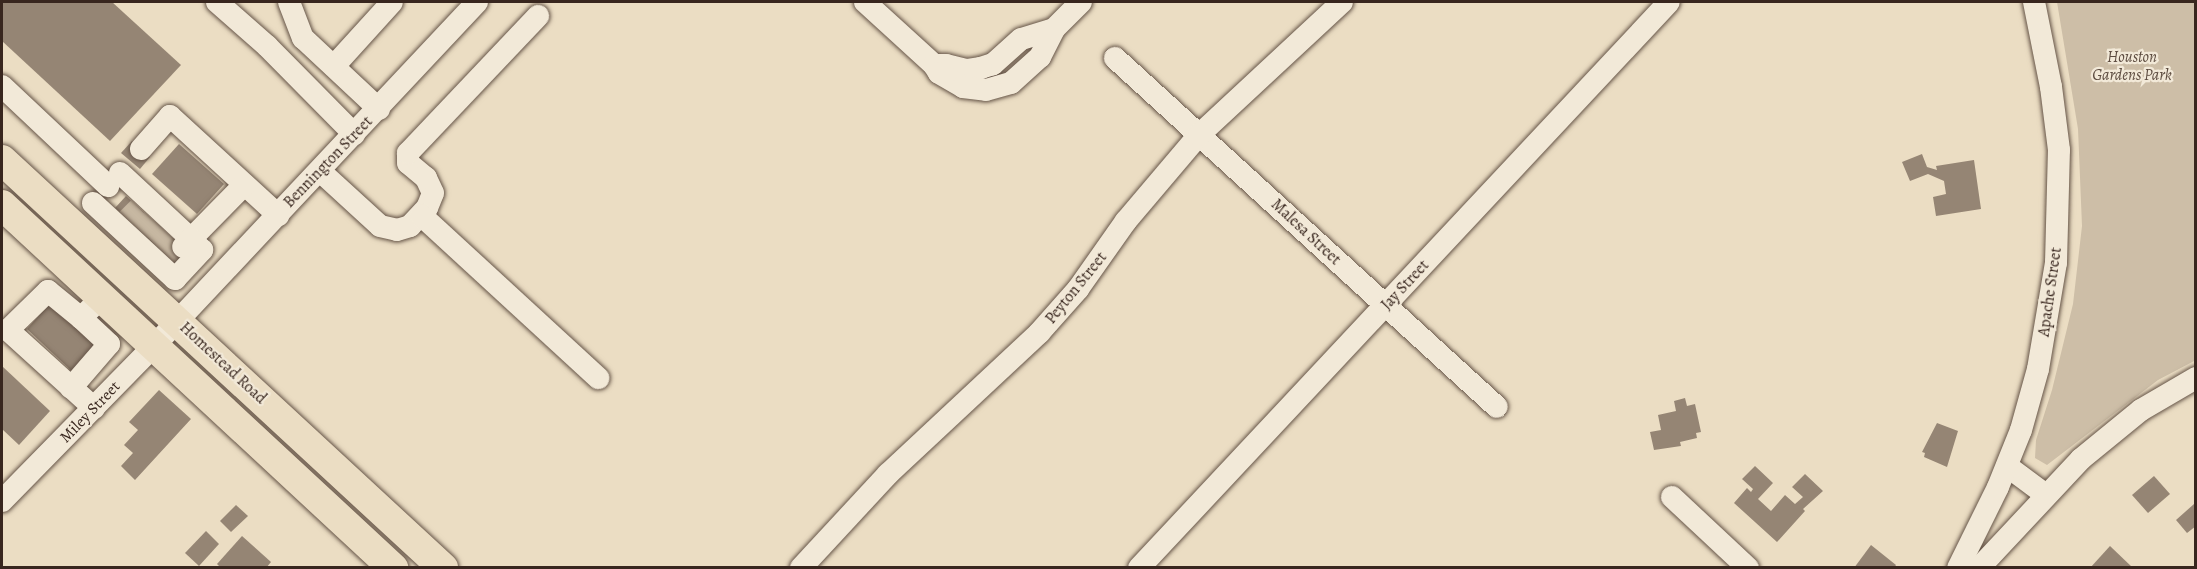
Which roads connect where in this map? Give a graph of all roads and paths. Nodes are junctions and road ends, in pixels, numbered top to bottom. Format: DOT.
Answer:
graph roads {
  1 [pos="217,2"];
  2 [pos="289,2"];
  3 [pos="392,2"];
  4 [pos="477,2"];
  5 [pos="865,2"];
  6 [pos="1081,2"];
  7 [pos="1342,2"];
  8 [pos="1669,2"];
  9 [pos="2034,2"];
  10 [pos="538,16"];
  11 [pos="1115,58"];
  12 [pos="334,66"];
  13 [pos="2,86"];
  14 [pos="379,109"];
  15 [pos="354,134"];
  16 [pos="1199,135"];
  17 [pos="2,160"];
  18 [pos="125,167"];
  19 [pos="320,171"];
  20 [pos="244,184"];
  21 [pos="93,203"];
  22 [pos="2,205"];
  23 [pos="278,215"];
  24 [pos="421,215"];
  25 [pos="72,226"];
  26 [pos="155,235"];
  27 [pos="134,282"];
  28 [pos="1385,306"];
  29 [pos="91,308"];
  30 [pos="177,321"];
  31 [pos="154,346"];
  32 [pos="598,378"];
  33 [pos="2196,378"];
  34 [pos="71,388"];
  35 [pos="1497,407"];
  36 [pos="94,408"];
  37 [pos="2007,466"];
  38 [pos="2046,495"];
  39 [pos="1672,497"];
  40 [pos="2,501"];
  41 [pos="393,567"];
  42 [pos="443,567"];
  43 [pos="801,567"];
  44 [pos="1139,567"];
  45 [pos="1748,567"];
  46 [pos="1958,567"];
  47 [pos="1979,567"];
  1 -- 15 [label="street"];
  2 -- 12 [label="street"];
  3 -- 12 [label="street"];
  4 -- 14 [label="street, Bennington Street"];
  5 -- 6 [label="street"];
  7 -- 16 [label="street, Peyton Street"];
  8 -- 28 [label="street, Jay Street"];
  9 -- 37 [label="street, Apache Street"];
  10 -- 24 [label="street"];
  11 -- 16 [label="street, Malesa Street"];
  12 -- 14 [label="street"];
  13 -- 18 [label="street"];
  14 -- 15 [label="street, Bennington Street"];
  15 -- 19 [label="street, Bennington Street"];
  16 -- 28 [label="street, Malesa Street"];
  16 -- 43 [label="street, Peyton Street"];
  17 -- 25 [label="main road, Homestead Road"];
  18 -- 20 [label="street"];
  18 -- 21 [label="street"];
  18 -- 26 [label="street"];
  19 -- 23 [label="street, Bennington Street"];
  19 -- 24 [label="street"];
  20 -- 23 [label="street"];
  20 -- 26 [label="street"];
  21 -- 25 [label="street"];
  21 -- 26 [label="street"];
  22 -- 29 [label="main road, Homestead Road"];
  23 -- 30 [label="street, Bennington Street"];
  24 -- 32 [label="street"];
  25 -- 27 [label="main road, Homestead Road"];
  26 -- 27 [label="street"];
  27 -- 30 [label="main road, Homestead Road"];
  28 -- 35 [label="street, Malesa Street"];
  28 -- 44 [label="street, Jay Street"];
  29 -- 31 [label="main road, Homestead Road"];
  29 -- 34 [label="street"];
  29 -- 34 [label="street"];
  30 -- 31 [label="street, Miley Street"];
  30 -- 42 [label="main road, Homestead Road"];
  31 -- 36 [label="street, Miley Street"];
  31 -- 41 [label="main road, Homestead Road"];
  33 -- 38 [label="street"];
  34 -- 36 [label="street"];
  36 -- 40 [label="street, Miley Street"];
  37 -- 38 [label="street"];
  37 -- 46 [label="street, Apache Street"];
  38 -- 47 [label="street"];
  39 -- 45 [label="street"];
}
